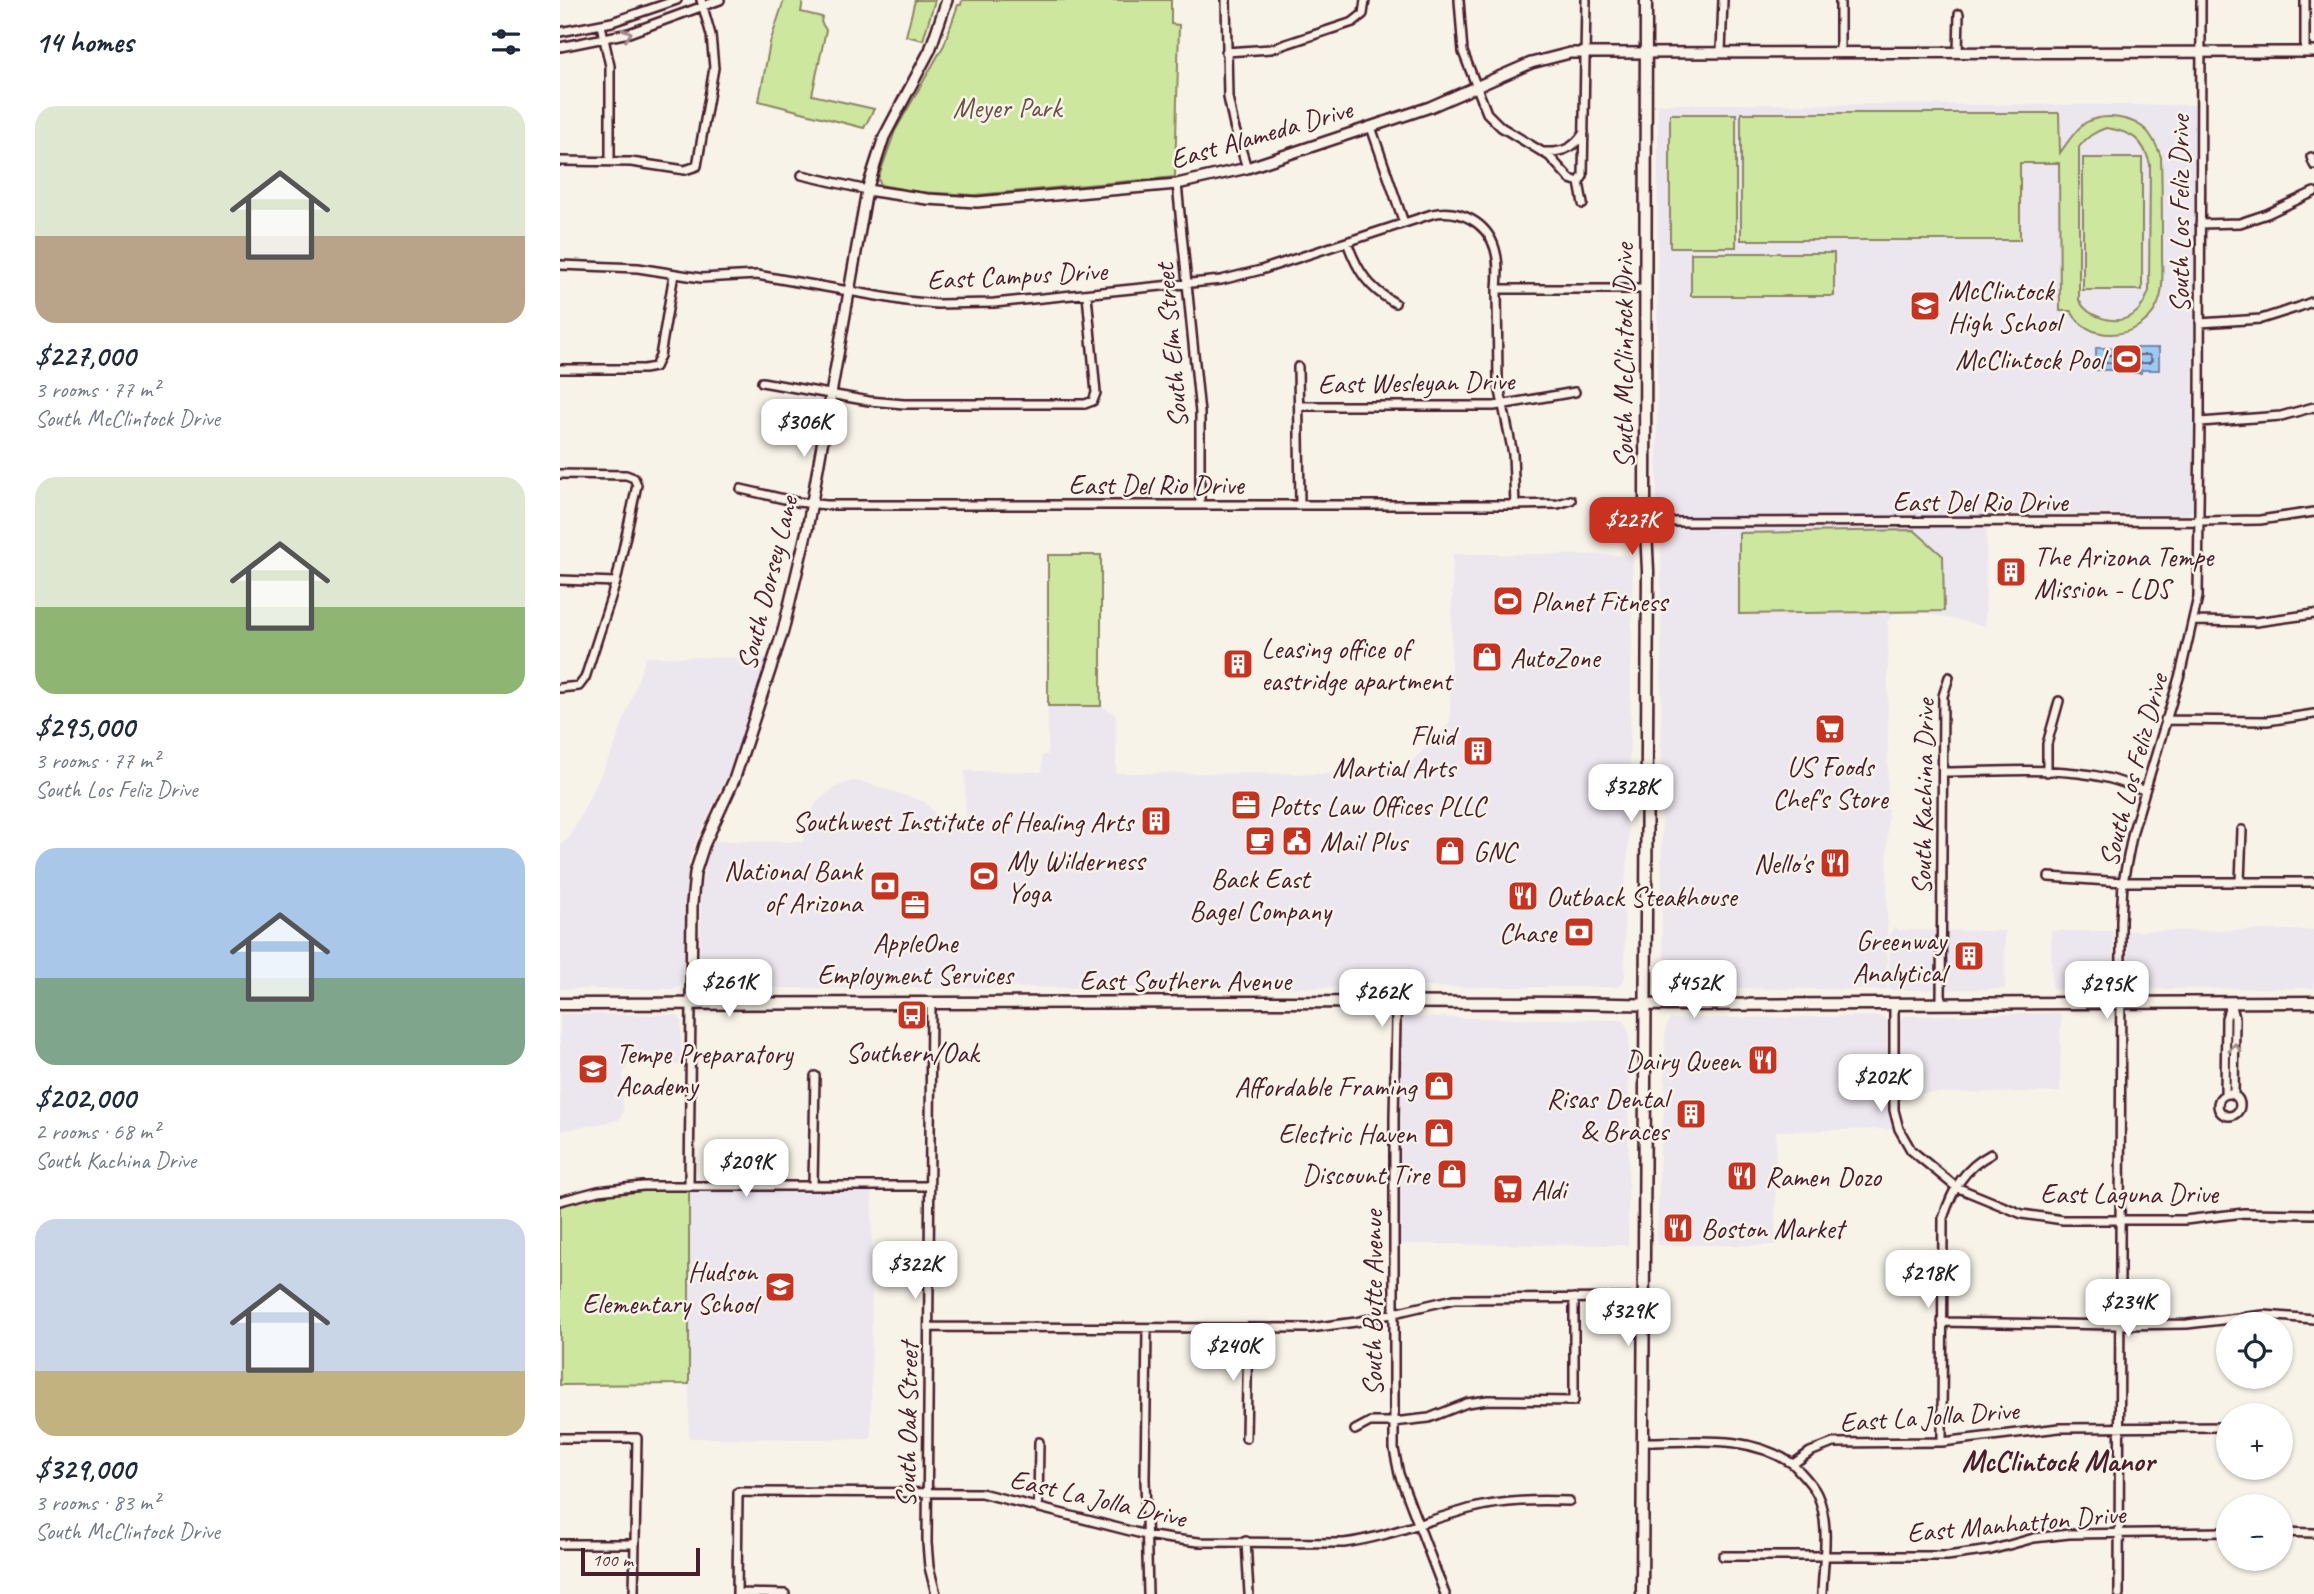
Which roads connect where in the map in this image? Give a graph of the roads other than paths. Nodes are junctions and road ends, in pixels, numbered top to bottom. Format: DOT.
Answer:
graph roads {
  1 [pos="677,0"];
  2 [pos="720,0"];
  3 [pos="947,0"];
  4 [pos="1226,0"];
  5 [pos="1365,0"];
  6 [pos="1459,0"];
  7 [pos="1586,0"];
  8 [pos="1647,0"];
  9 [pos="1723,0"];
  10 [pos="1840,0"];
  11 [pos="2201,0"];
  12 [pos="2305,0"];
  13 [pos="702,3"];
  14 [pos="1959,13"];
  15 [pos="601,25"];
  16 [pos="560,32"];
  17 [pos="604,40"];
  18 [pos="560,47"];
  19 [pos="1226,52"];
  20 [pos="1586,52"];
  21 [pos="1646,52"];
  22 [pos="1721,52"];
  23 [pos="1840,52"];
  24 [pos="1958,52"];
  25 [pos="2201,52"];
  26 [pos="2309,52"];
  27 [pos="1476,88"];
  28 [pos="1371,127"];
  29 [pos="1586,128"];
  30 [pos="1544,152"];
  31 [pos="2311,157"];
  32 [pos="560,161"];
  33 [pos="610,161"];
  34 [pos="2314,165"];
  35 [pos="1247,168"];
  36 [pos="802,175"];
  37 [pos="1579,182"];
  38 [pos="1177,184"];
  39 [pos="867,190"];
  40 [pos="2314,192"];
  41 [pos="1583,204"];
  42 [pos="1404,223"];
  43 [pos="2200,224"];
  44 [pos="1347,242"];
  45 [pos="560,265"];
  46 [pos="674,274"];
  47 [pos="1186,285"];
  48 [pos="1497,289"];
  49 [pos="1646,289"];
  50 [pos="848,291"];
  51 [pos="1087,295"];
  52 [pos="2314,301"];
  53 [pos="1395,303"];
  54 [pos="2200,323"];
  55 [pos="1298,367"];
  56 [pos="560,369"];
  57 [pos="762,382"];
  58 [pos="1575,393"];
  59 [pos="830,394"];
  60 [pos="1501,405"];
  61 [pos="1299,406"];
  62 [pos="2314,407"];
  63 [pos="2200,422"];
  64 [pos="560,474"];
  65 [pos="741,489"];
  66 [pos="1571,500"];
  67 [pos="811,504"];
  68 [pos="1300,504"];
  69 [pos="1200,505"];
  70 [pos="1515,505"];
  71 [pos="2314,512"];
  72 [pos="2199,521"];
  73 [pos="1646,522"];
  74 [pos="560,580"];
  75 [pos="616,582"];
  76 [pos="2314,614"];
  77 [pos="2194,621"];
  78 [pos="1949,677"];
  79 [pos="560,688"];
  80 [pos="2059,701"];
  81 [pos="2314,714"];
  82 [pos="2165,720"];
  83 [pos="1943,772"];
  84 [pos="2047,772"];
  85 [pos="2144,790"];
  86 [pos="2242,830"];
  87 [pos="2049,877"];
  88 [pos="2123,882"];
  89 [pos="2240,882"];
  90 [pos="2314,882"];
  91 [pos="1398,1002"];
  92 [pos="2121,1002"];
  93 [pos="2231,1002"];
  94 [pos="2314,1002"];
  95 [pos="931,1003"];
  96 [pos="1894,1003"];
  97 [pos="1941,1003"];
  98 [pos="560,1004"];
  99 [pos="691,1004"];
  100 [pos="1646,1004"];
  101 [pos="814,1076"];
  102 [pos="2225,1095"];
  103 [pos="2234,1095"];
  104 [pos="1991,1154"];
  105 [pos="689,1185"];
  106 [pos="813,1185"];
  107 [pos="930,1186"];
  108 [pos="1956,1187"];
  109 [pos="560,1201"];
  110 [pos="2314,1214"];
  111 [pos="2121,1220"];
  112 [pos="1574,1298"];
  113 [pos="1644,1298"];
  114 [pos="1393,1312"];
  115 [pos="2314,1319"];
  116 [pos="1942,1322"];
  117 [pos="2120,1325"];
  118 [pos="929,1327"];
  119 [pos="1147,1329"];
  120 [pos="1248,1329"];
  121 [pos="1393,1422"];
  122 [pos="2119,1427"];
  123 [pos="2216,1427"];
  124 [pos="1355,1430"];
  125 [pos="560,1438"];
  126 [pos="1246,1438"];
  127 [pos="1039,1442"];
  128 [pos="1643,1442"];
  129 [pos="1942,1442"];
  130 [pos="1793,1464"];
  131 [pos="927,1492"];
  132 [pos="1569,1501"];
  133 [pos="1038,1508"];
  134 [pos="1417,1525"];
  135 [pos="2119,1532"];
  136 [pos="2216,1532"];
  137 [pos="2293,1532"];
  138 [pos="2314,1532"];
  139 [pos="1146,1535"];
  140 [pos="1246,1541"];
  141 [pos="560,1544"];
  142 [pos="634,1544"];
  143 [pos="1824,1555"];
  144 [pos="1724,1556"];
  145 [pos="737,1593"];
  146 [pos="634,1594"];
  147 [pos="786,1594"];
  148 [pos="936,1594"];
  149 [pos="1148,1594"];
  150 [pos="1249,1594"];
  151 [pos="1445,1594"];
  152 [pos="1642,1594"];
  153 [pos="1822,1594"];
  154 [pos="2119,1594"];
  1 -- 15 [label="street"];
  2 -- 13 [label="street"];
  3 -- 39 [label="street, South Dorsey Lane"];
  4 -- 19 [label="street"];
  5 -- 19 [label="street"];
  6 -- 27 [label="street"];
  7 -- 20 [label="street"];
  8 -- 21 [label="main road, South McClintock Drive"];
  9 -- 22 [label="street"];
  10 -- 23 [label="street"];
  11 -- 25 [label="street, South Los Feliz Drive"];
  12 -- 26 [label="street"];
  17 -- 13 [label="street, one-way"];
  13 -- 33 [label="street"];
  14 -- 24 [label="street"];
  15 -- 16 [label="street"];
  15 -- 17 [label="street"];
  17 -- 18 [label="street"];
  17 -- 33 [label="street"];
  19 -- 35 [label="street"];
  20 -- 21 [label="street, East Alameda Drive"];
  20 -- 27 [label="street, East Alameda Drive"];
  20 -- 29 [label="street"];
  21 -- 22 [label="street, East Alameda Drive"];
  21 -- 49 [label="main road, South McClintock Drive"];
  22 -- 23 [label="street, East Alameda Drive"];
  23 -- 24 [label="street, East Alameda Drive"];
  24 -- 25 [label="street, East Alameda Drive"];
  25 -- 26 [label="street, East Alameda Drive"];
  25 -- 43 [label="street, South Los Feliz Drive"];
  27 -- 28 [label="street, East Alameda Drive"];
  27 -- 30 [label="street"];
  28 -- 35 [label="street, East Alameda Drive"];
  28 -- 42 [label="street"];
  29 -- 30 [label="street"];
  29 -- 37 [label="street"];
  30 -- 37 [label="street"];
  31 -- 34 [label="street"];
  32 -- 33 [label="street"];
  35 -- 38 [label="street, East Alameda Drive"];
  36 -- 39 [label="street, East Alameda Drive"];
  37 -- 41 [label="street"];
  38 -- 39 [label="street, East Alameda Drive"];
  38 -- 47 [label="street, South Elm Street"];
  39 -- 50 [label="street, South Dorsey Lane"];
  40 -- 43 [label="street"];
  42 -- 44 [label="street, East Campus Drive"];
  42 -- 48 [label="street, East Campus Drive"];
  43 -- 54 [label="street, South Los Feliz Drive"];
  44 -- 47 [label="street, East Campus Drive"];
  44 -- 53 [label="street"];
  45 -- 46 [label="street, East Campus Drive"];
  46 -- 50 [label="street, East Campus Drive"];
  46 -- 56 [label="street"];
  47 -- 51 [label="street, East Campus Drive"];
  47 -- 69 [label="street, South Elm Street"];
  48 -- 49 [label="street"];
  48 -- 60 [label="street"];
  49 -- 73 [label="main road, South McClintock Drive"];
  50 -- 51 [label="street, East Campus Drive"];
  50 -- 59 [label="street, South Dorsey Lane"];
  51 -- 59 [label="street"];
  52 -- 54 [label="street"];
  54 -- 63 [label="street, South Los Feliz Drive"];
  55 -- 61 [label="street"];
  57 -- 59 [label="street"];
  58 -- 60 [label="street, East Wesleyan Drive"];
  59 -- 67 [label="street, South Dorsey Lane"];
  60 -- 61 [label="street, East Wesleyan Drive"];
  60 -- 70 [label="street"];
  61 -- 68 [label="street"];
  62 -- 63 [label="street"];
  63 -- 72 [label="street, South Los Feliz Drive"];
  64 -- 75 [label="street"];
  65 -- 67 [label="street, East Del Rio Drive"];
  66 -- 70 [label="street, East Del Rio Drive"];
  67 -- 69 [label="street, East Del Rio Drive"];
  67 -- 99 [label="street, South Dorsey Lane"];
  68 -- 69 [label="street, East Del Rio Drive"];
  68 -- 70 [label="street, East Del Rio Drive"];
  71 -- 72 [label="street, East Del Rio Drive"];
  72 -- 73 [label="street, East Del Rio Drive"];
  72 -- 77 [label="street, South Los Feliz Drive"];
  73 -- 100 [label="main road, South McClintock Drive"];
  74 -- 75 [label="street"];
  75 -- 79 [label="street"];
  76 -- 77 [label="street"];
  77 -- 82 [label="street, South Los Feliz Drive"];
  78 -- 83 [label="street, South Kachina Drive"];
  80 -- 84 [label="street"];
  81 -- 82 [label="street"];
  82 -- 85 [label="street, South Los Feliz Drive"];
  83 -- 84 [label="street"];
  83 -- 97 [label="street, South Kachina Drive"];
  84 -- 85 [label="street"];
  85 -- 88 [label="street, South Los Feliz Drive"];
  86 -- 89 [label="street"];
  87 -- 88 [label="street"];
  88 -- 89 [label="street"];
  88 -- 92 [label="street, South Los Feliz Drive"];
  89 -- 90 [label="street"];
  91 -- 95 [label="main road, East Southern Avenue"];
  91 -- 100 [label="main road, East Southern Avenue"];
  91 -- 114 [label="street, South Butte Avenue"];
  92 -- 93 [label="main road, East Southern Avenue"];
  92 -- 97 [label="main road, East Southern Avenue"];
  92 -- 111 [label="street, South Los Feliz Drive"];
  93 -- 94 [label="main road, East Southern Avenue"];
  93 -- 102 [label="street"];
  103 -- 93 [label="street, one-way"];
  95 -- 99 [label="main road, East Southern Avenue"];
  95 -- 107 [label="street, South Oak Street"];
  96 -- 97 [label="main road, East Southern Avenue"];
  96 -- 100 [label="main road, East Southern Avenue"];
  96 -- 108 [label="street"];
  98 -- 99 [label="main road, East Southern Avenue"];
  99 -- 105 [label="street, South Dorsey Lane"];
  100 -- 113 [label="main road, South McClintock Drive"];
  101 -- 106 [label="street"];
  102 -- 103 [label="street"];
  102 -- 103 [label="street"];
  104 -- 108 [label="street"];
  105 -- 106 [label="street"];
  105 -- 109 [label="street"];
  106 -- 107 [label="street"];
  107 -- 118 [label="street, South Oak Street"];
  108 -- 111 [label="street, East Laguna Drive"];
  108 -- 116 [label="street"];
  110 -- 111 [label="street, East Laguna Drive"];
  111 -- 117 [label="street, South Los Feliz Drive"];
  112 -- 113 [label="street"];
  112 -- 114 [label="street"];
  112 -- 121 [label="street"];
  113 -- 128 [label="main road, South McClintock Drive"];
  114 -- 120 [label="street"];
  114 -- 121 [label="street, South Butte Avenue"];
  115 -- 117 [label="street"];
  116 -- 117 [label="street"];
  116 -- 129 [label="street"];
  117 -- 122 [label="street, South Los Feliz Drive"];
  118 -- 119 [label="street"];
  118 -- 131 [label="street, South Oak Street"];
  119 -- 120 [label="street"];
  119 -- 139 [label="street"];
  120 -- 126 [label="street"];
  121 -- 124 [label="street"];
  121 -- 134 [label="street, South Butte Avenue"];
  122 -- 123 [label="street, East La Jolla Drive"];
  122 -- 129 [label="street, East La Jolla Drive"];
  122 -- 135 [label="street, South Los Feliz Drive"];
  125 -- 142 [label="street"];
  127 -- 133 [label="street"];
  128 -- 130 [label="street"];
  128 -- 152 [label="main road, South McClintock Drive"];
  129 -- 130 [label="street, East La Jolla Drive"];
  130 -- 143 [label="street"];
  131 -- 133 [label="street, East La Jolla Drive"];
  131 -- 145 [label="street, East La Jolla Drive"];
  131 -- 148 [label="street, South Oak Street"];
  132 -- 134 [label="street, East La Jolla Drive"];
  133 -- 139 [label="street, East La Jolla Drive"];
  134 -- 140 [label="street, East La Jolla Drive"];
  134 -- 151 [label="street, South Butte Avenue"];
  135 -- 136 [label="street, East Manhatton Drive"];
  135 -- 143 [label="street, East Manhatton Drive"];
  135 -- 154 [label="street, South Los Feliz Drive"];
  137 -- 138 [label="street"];
  139 -- 140 [label="street, East La Jolla Drive"];
  139 -- 149 [label="street"];
  140 -- 150 [label="street"];
  141 -- 142 [label="street"];
  142 -- 146 [label="street"];
  143 -- 144 [label="street, East Manhatton Drive"];
  143 -- 153 [label="street"];
  145 -- 147 [label="street"];
}
